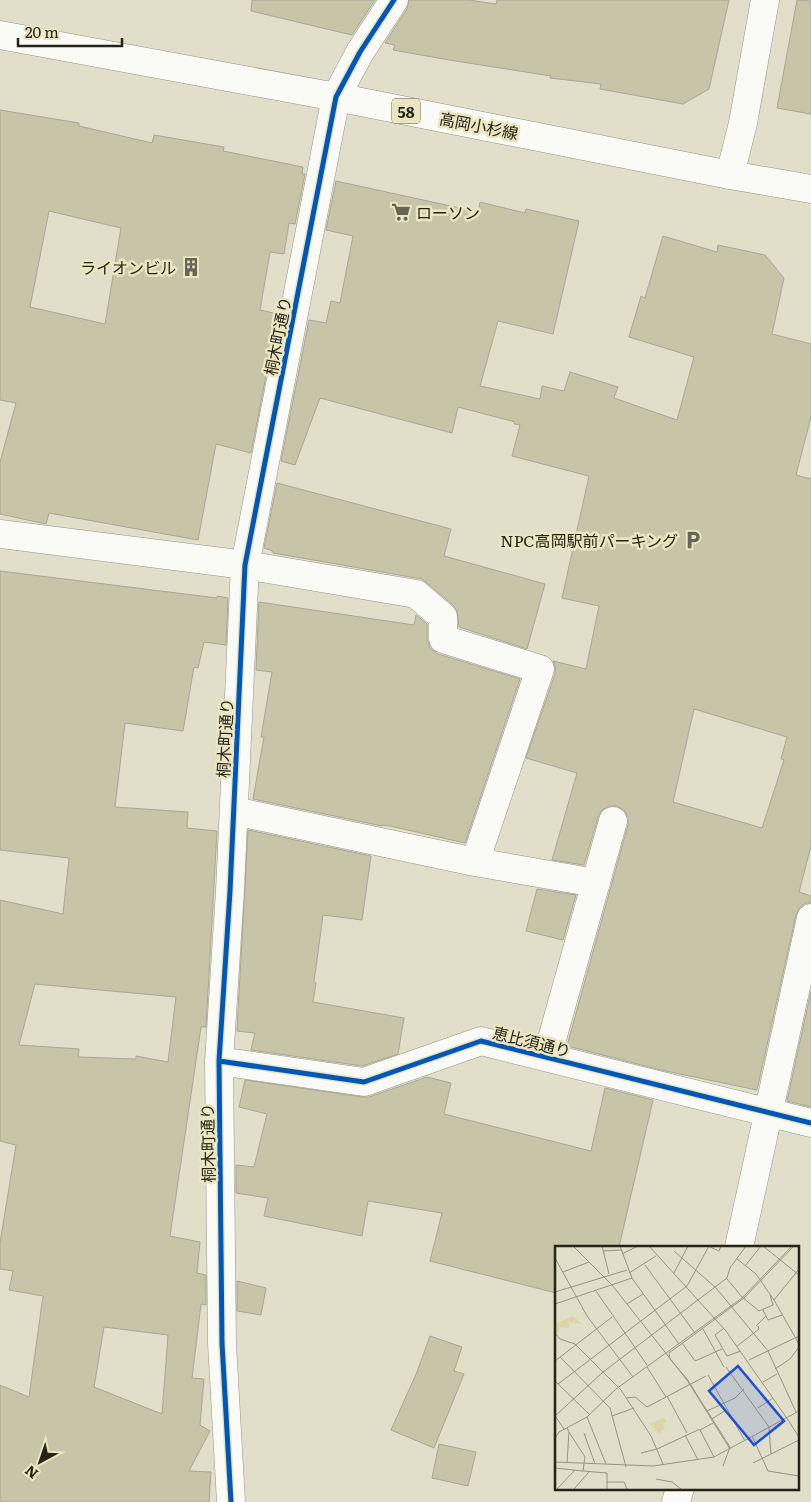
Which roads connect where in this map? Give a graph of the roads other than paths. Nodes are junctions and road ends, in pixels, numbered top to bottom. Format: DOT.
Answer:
graph roads {
  1 [pos="394,0"];
  2 [pos="765,0"];
  3 [pos="0,35"];
  4 [pos="336,97"];
  5 [pos="730,175"];
  6 [pos="811,189"];
  7 [pos="0,534"];
  8 [pos="245,565"];
  9 [pos="234,810"];
  10 [pos="613,821"];
  11 [pos="475,862"];
  12 [pos="596,883"];
  13 [pos="811,918"];
  14 [pos="806,962"];
  15 [pos="547,1057"];
  16 [pos="219,1061"];
  17 [pos="769,1113"];
  18 [pos="811,1123"];
  19 [pos="739,1246"];
  20 [pos="231,1502"];
  1 -- 4 [label="street, 桐木町通り"];
  2 -- 5 [label="street"];
  3 -- 4 [label="street, 高岡小杉線 / 58"];
  4 -- 5 [label="street, 高岡小杉線 / 58"];
  4 -- 8 [label="street, 桐木町通り"];
  5 -- 6 [label="street, 高岡小杉線 / 58"];
  7 -- 8 [label="street"];
  8 -- 9 [label="street, 桐木町通り"];
  8 -- 11 [label="street"];
  9 -- 11 [label="street"];
  9 -- 16 [label="street, 桐木町通り"];
  10 -- 12 [label="street"];
  11 -- 12 [label="street"];
  12 -- 15 [label="street"];
  13 -- 14 [label="street"];
  14 -- 17 [label="street"];
  15 -- 16 [label="street, 恵比須通り"];
  15 -- 17 [label="street, 恵比須通り"];
  16 -- 20 [label="street, 桐木町通り"];
  17 -- 18 [label="street, 恵比須通り"];
  17 -- 19 [label="street"];
}
